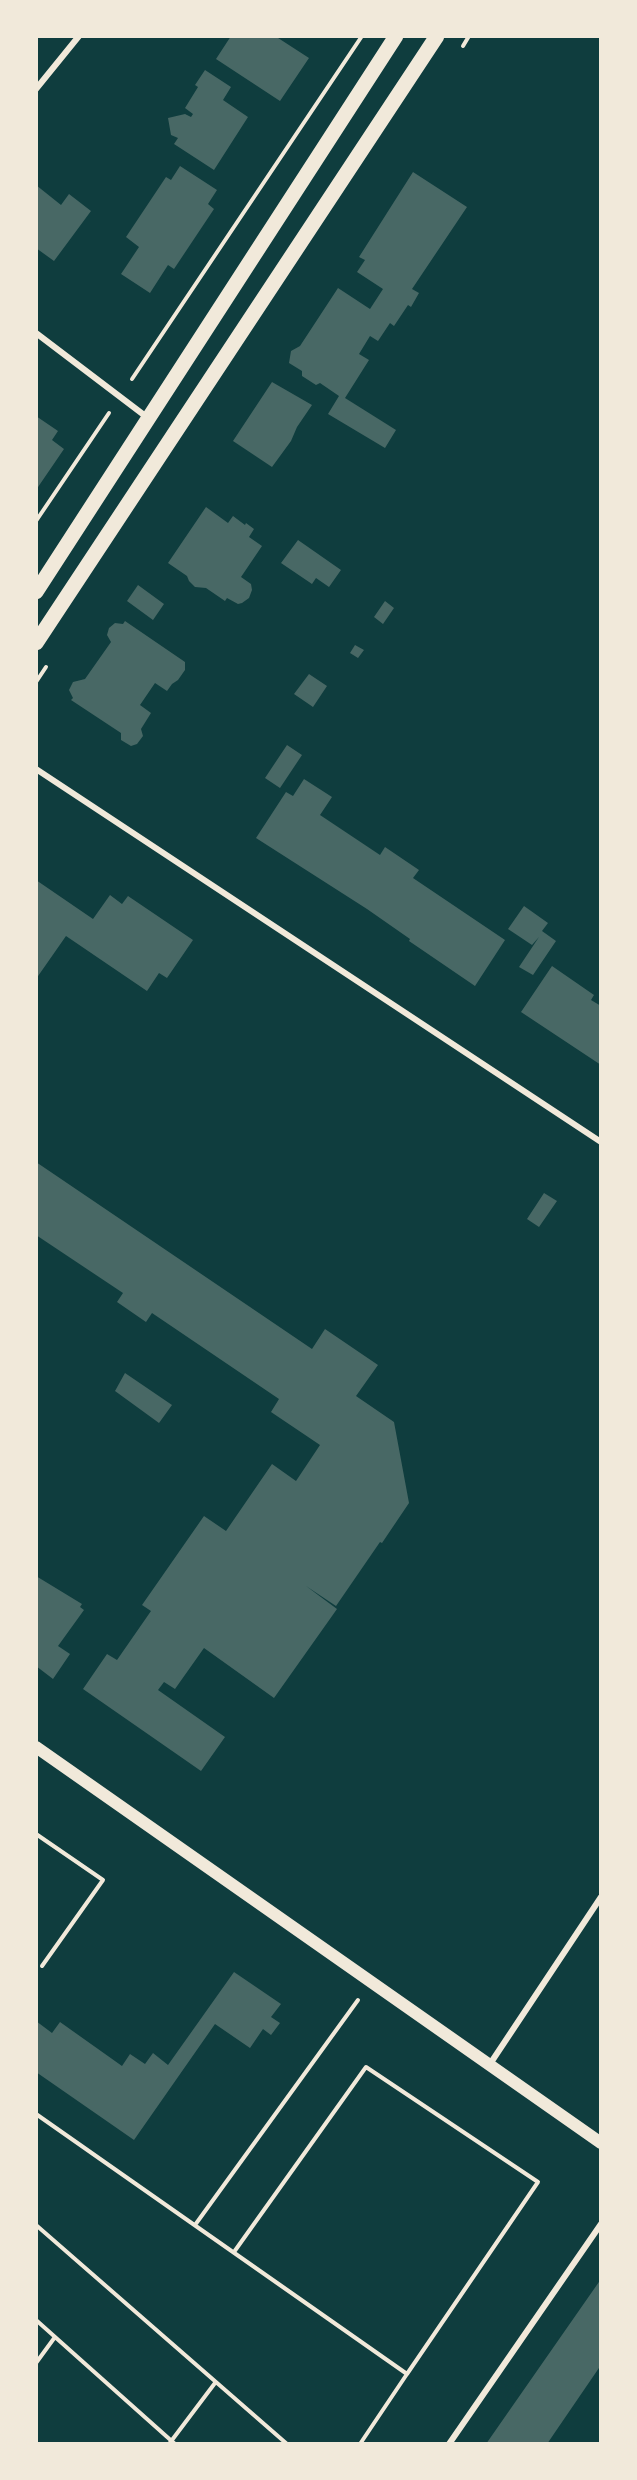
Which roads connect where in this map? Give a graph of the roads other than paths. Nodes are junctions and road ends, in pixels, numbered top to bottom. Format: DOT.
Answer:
graph roads {
  1 [pos="79,36"];
  2 [pos="396,36"];
  3 [pos="436,36"];
  4 [pos="36,89"];
  5 [pos="36,333"];
  6 [pos="148,418"];
  7 [pos="36,592"];
  8 [pos="36,643"];
  9 [pos="36,769"];
  10 [pos="601,1142"];
  11 [pos="36,1747"];
  12 [pos="601,1897"];
  13 [pos="490,2064"];
  14 [pos="601,2144"];
  15 [pos="601,2224"];
  16 [pos="449,2444"];
  1 -- 4 [label="street"];
  2 -- 6 [label="main road"];
  3 -- 8 [label="main road"];
  5 -- 6 [label="street"];
  6 -- 7 [label="main road"];
  9 -- 10 [label="street"];
  11 -- 13 [label="main road"];
  12 -- 13 [label="street"];
  13 -- 14 [label="main road"];
  15 -- 16 [label="street"];
}
